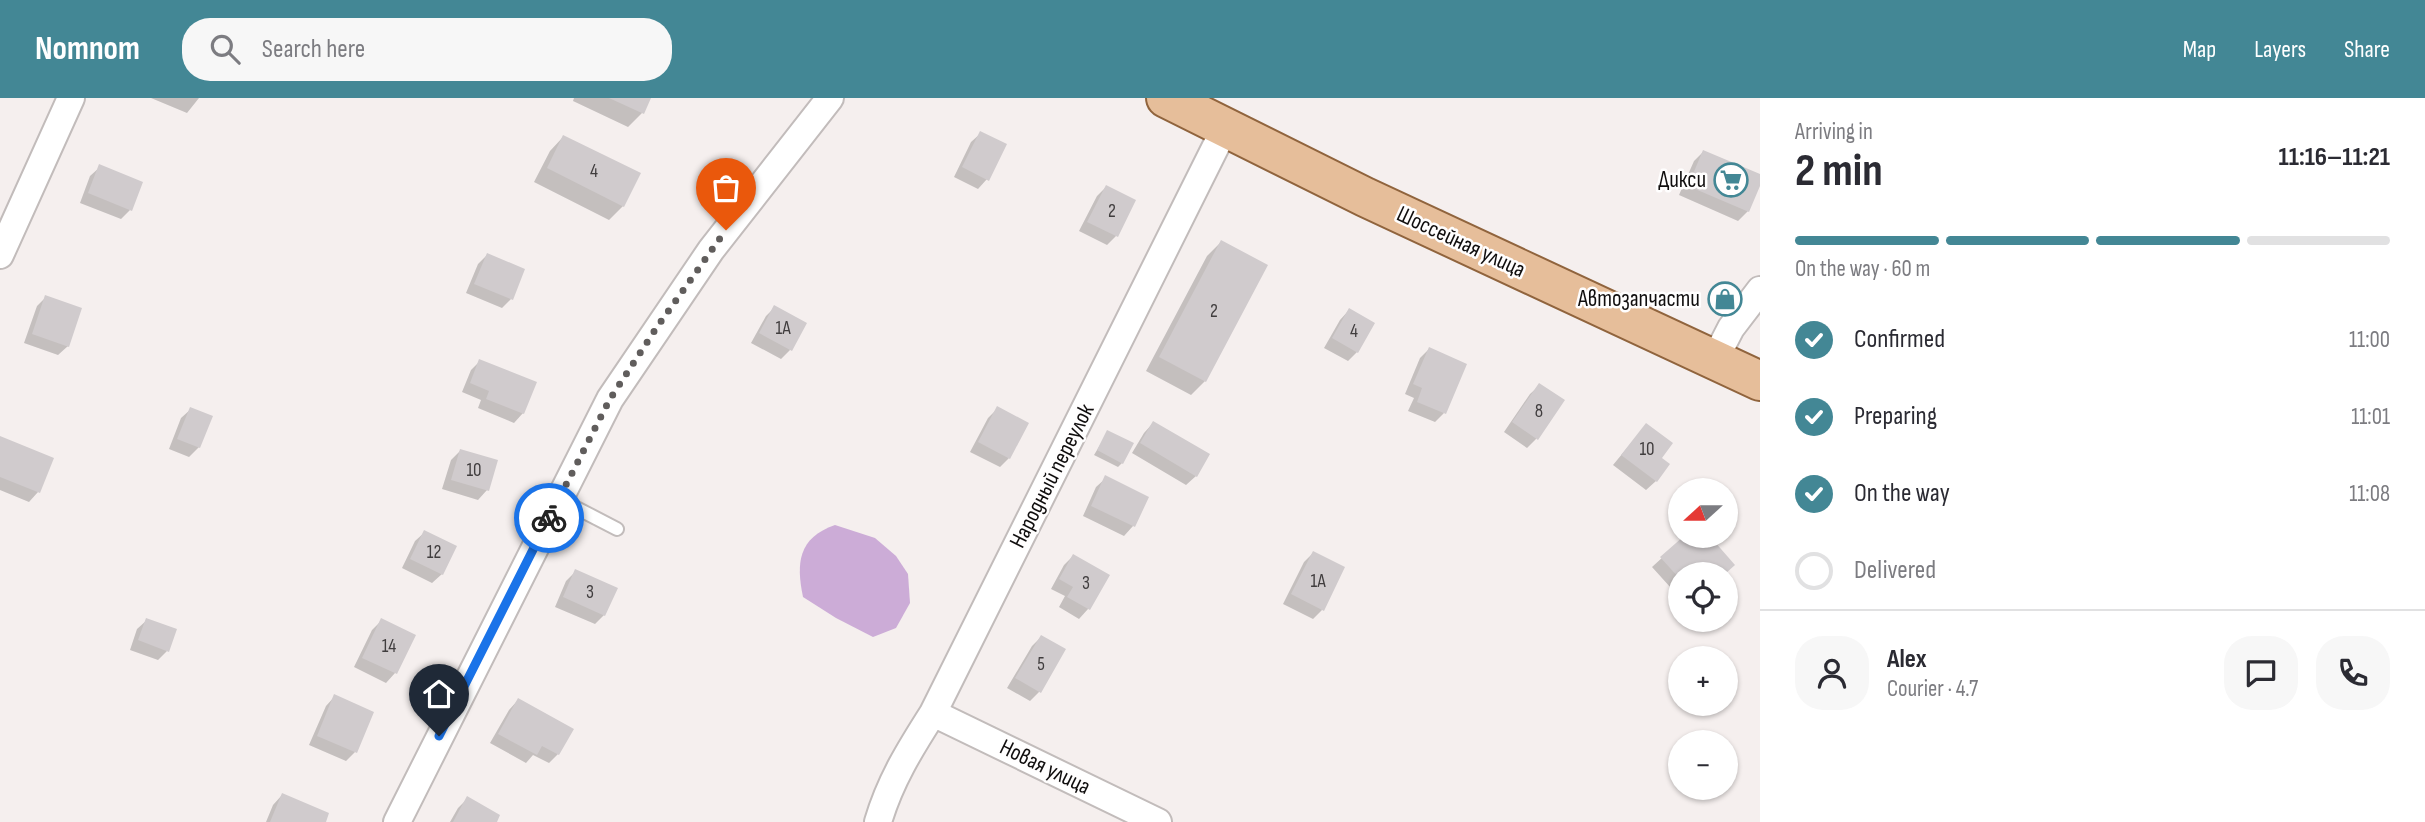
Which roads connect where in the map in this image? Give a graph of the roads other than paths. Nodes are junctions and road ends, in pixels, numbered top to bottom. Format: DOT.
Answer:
graph roads {
  1 [pos="71,98"];
  2 [pos="830,98"];
  3 [pos="1166,98"];
  4 [pos="1225,128"];
  5 [pos="0,255"];
  6 [pos="1760,290"];
  7 [pos="1714,361"];
  8 [pos="1760,381"];
  9 [pos="559,499"];
  10 [pos="617,529"];
  11 [pos="933,713"];
  12 [pos="397,822"];
  13 [pos="878,822"];
  14 [pos="1158,822"];
  1 -- 5 [label="street"];
  2 -- 9 [label="street"];
  3 -- 4 [label="main road, Шоссейная улица"];
  4 -- 7 [label="main road, Шоссейная улица"];
  4 -- 11 [label="street, Народный переулок"];
  6 -- 7 [label="street"];
  7 -- 8 [label="main road, Шоссейная улица"];
  9 -- 10 [label="lane"];
  9 -- 12 [label="street"];
  11 -- 13 [label="street, Народный переулок"];
  11 -- 14 [label="street, Новая улица"];
}
